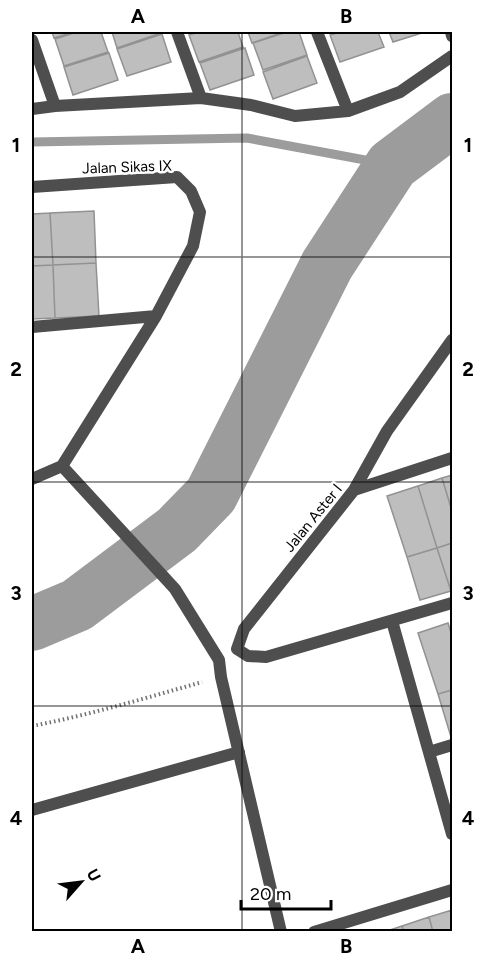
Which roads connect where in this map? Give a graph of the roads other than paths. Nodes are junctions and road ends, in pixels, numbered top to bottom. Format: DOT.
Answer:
graph roads {
  1 [pos="177,32"];
  2 [pos="317,32"];
  3 [pos="32,40"];
  4 [pos="453,56"];
  5 [pos="201,99"];
  6 [pos="55,106"];
  7 [pos="32,109"];
  8 [pos="348,111"];
  9 [pos="32,187"];
  10 [pos="156,316"];
  11 [pos="32,327"];
  12 [pos="453,340"];
  13 [pos="453,458"];
  14 [pos="62,466"];
  15 [pos="32,479"];
  16 [pos="354,490"];
  17 [pos="453,603"];
  18 [pos="392,621"];
  19 [pos="237,649"];
  20 [pos="219,660"];
  21 [pos="453,745"];
  22 [pos="239,752"];
  23 [pos="429,752"];
  24 [pos="32,810"];
  25 [pos="453,834"];
  26 [pos="453,890"];
  27 [pos="281,932"];
  28 [pos="314,932"];
  1 -- 5 [label="street"];
  2 -- 8 [label="street"];
  3 -- 6 [label="street"];
  4 -- 8 [label="street"];
  5 -- 6 [label="street"];
  5 -- 8 [label="street"];
  6 -- 7 [label="street"];
  9 -- 10 [label="street, Jalan Sikas IX"];
  10 -- 11 [label="street"];
  10 -- 14 [label="street, Jalan Sikas IX"];
  12 -- 16 [label="street"];
  13 -- 16 [label="street, Jalan Aster I"];
  14 -- 15 [label="street"];
  14 -- 20 [label="street"];
  16 -- 19 [label="street, Jalan Aster I"];
  17 -- 18 [label="street"];
  18 -- 19 [label="street"];
  18 -- 23 [label="street"];
  19 -- 20 [label="street"];
  20 -- 22 [label="street"];
  21 -- 23 [label="street"];
  22 -- 24 [label="street"];
  22 -- 27 [label="street"];
  23 -- 25 [label="street"];
  26 -- 28 [label="street"];
}
